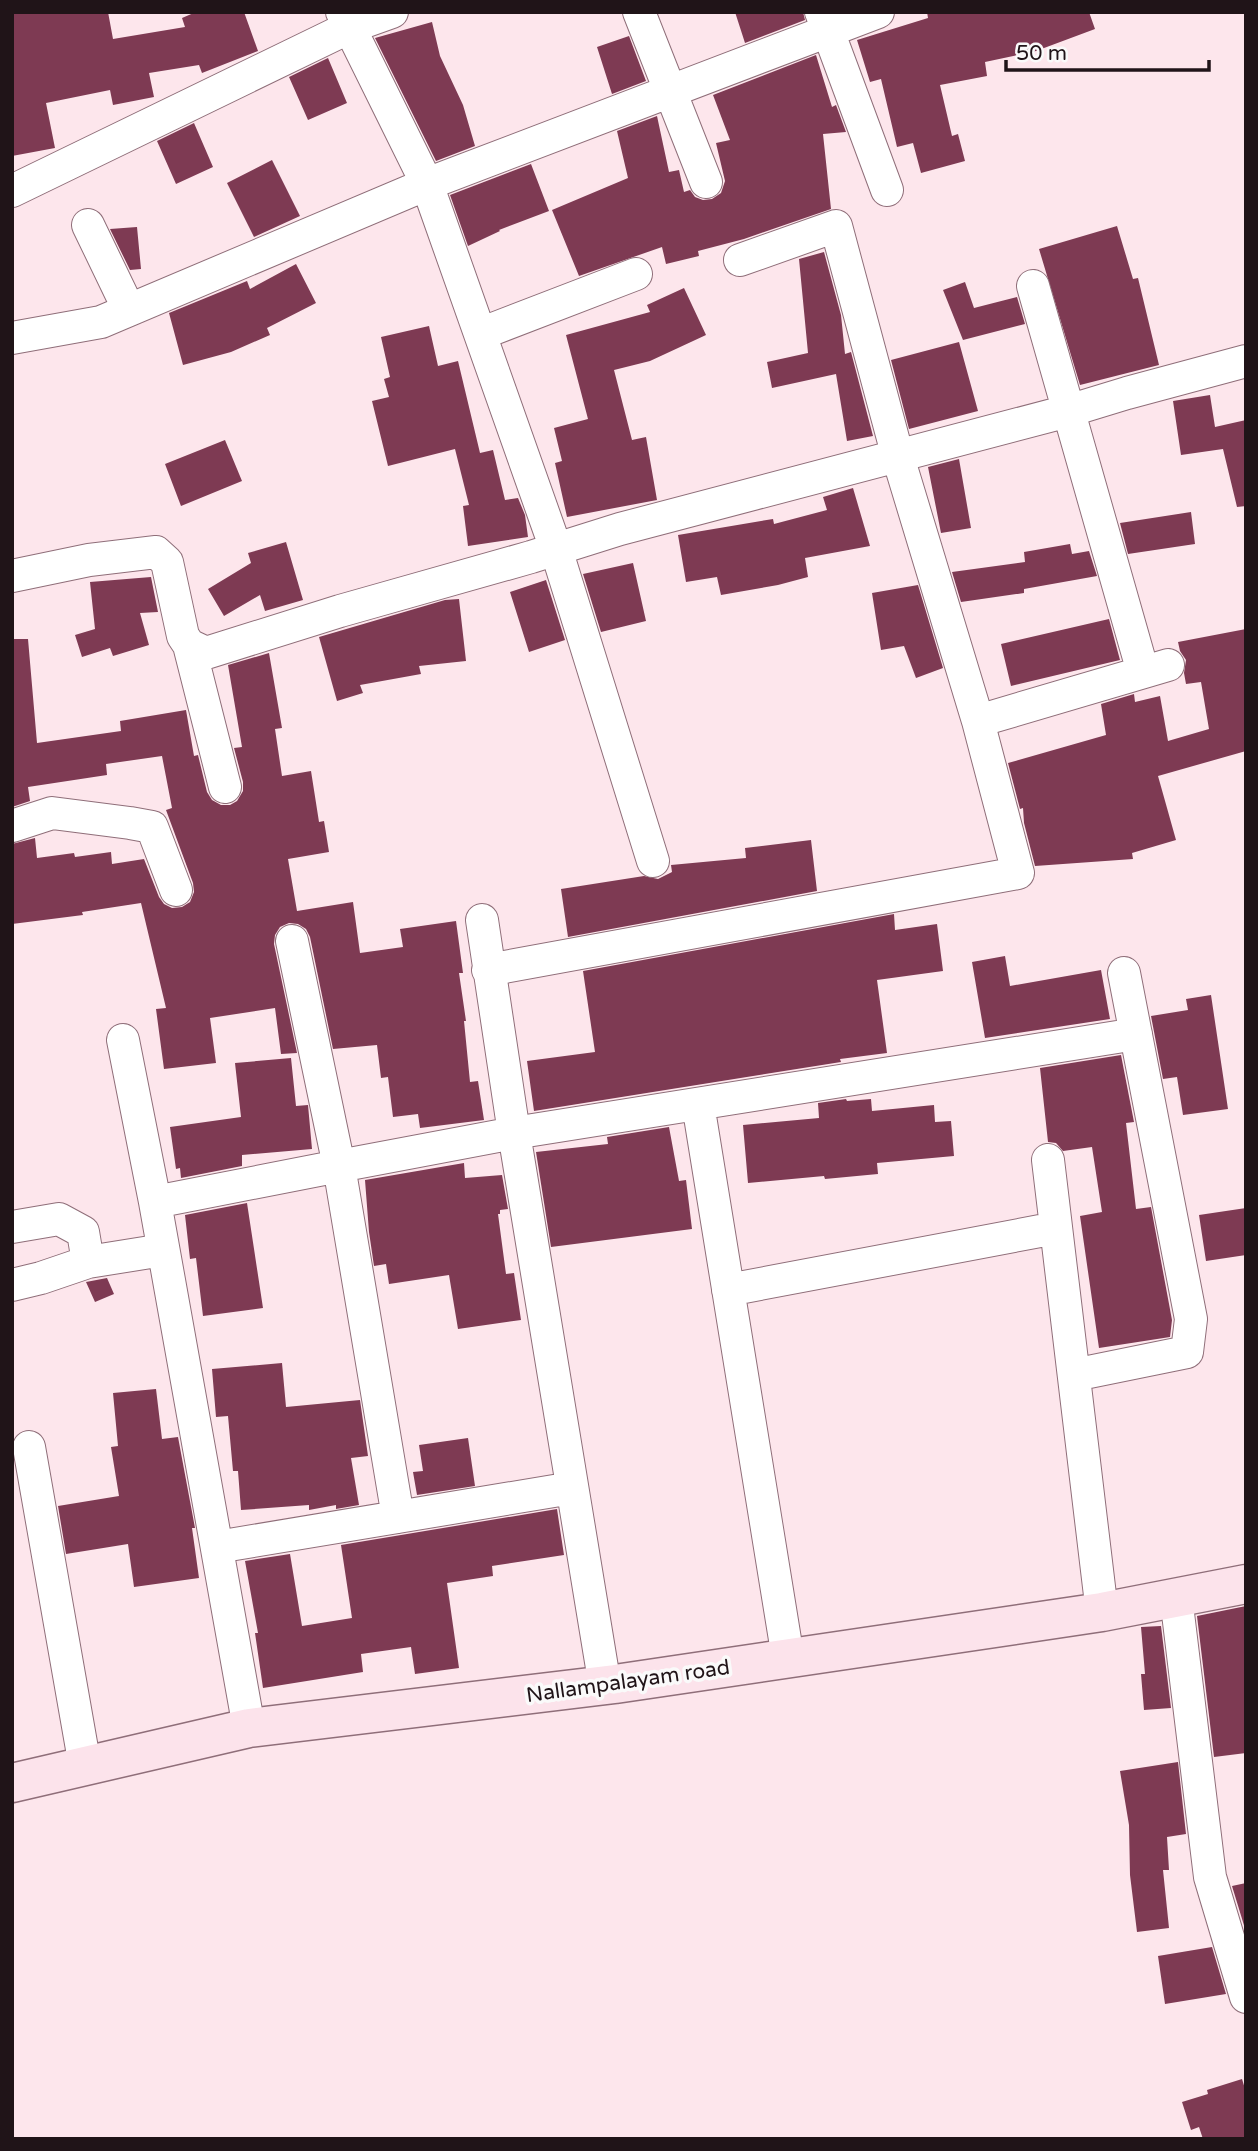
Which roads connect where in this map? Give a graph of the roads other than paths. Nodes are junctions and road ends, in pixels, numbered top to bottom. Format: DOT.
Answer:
graph roads {
  1 [pos="391,12"];
  2 [pos="639,12"];
  3 [pos="878,12"];
  4 [pos="346,20"];
  5 [pos="825,22"];
  6 [pos="670,92"];
  7 [pos="706,182"];
  8 [pos="427,184"];
  9 [pos="887,190"];
  10 [pos="12,191"];
  11 [pos="89,225"];
  12 [pos="740,260"];
  13 [pos="636,274"];
  14 [pos="1033,286"];
  15 [pos="129,310"];
  16 [pos="480,334"];
  17 [pos="12,338"];
  18 [pos="1246,361"];
  19 [pos="1068,411"];
  20 [pos="898,457"];
  21 [pos="556,549"];
  22 [pos="12,576"];
  23 [pos="189,645"];
  24 [pos="978,721"];
  25 [pos="225,787"];
  26 [pos="12,826"];
  27 [pos="653,861"];
  28 [pos="176,890"];
  29 [pos="482,920"];
  30 [pos="292,941"];
  31 [pos="488,971"];
  32 [pos="1124,973"];
  33 [pos="1136,1034"];
  34 [pos="123,1040"];
  35 [pos="698,1104"];
  36 [pos="514,1133"];
  37 [pos="1048,1160"];
  38 [pos="339,1166"];
  39 [pos="155,1202"];
  40 [pos="12,1227"];
  41 [pos="1056,1228"];
  42 [pos="163,1250"];
  43 [pos="88,1262"];
  44 [pos="12,1285"];
  45 [pos="728,1290"];
  46 [pos="1074,1375"];
  47 [pos="29,1447"];
  48 [pos="572,1488"];
  49 [pos="398,1517"];
  50 [pos="216,1547"];
  51 [pos="1246,1584"];
  52 [pos="1176,1597"];
  53 [pos="1102,1612"];
  54 [pos="788,1658"];
  55 [pos="605,1686"];
  56 [pos="249,1728"];
  57 [pos="85,1766"];
  58 [pos="12,1783"];
  59 [pos="1246,1997"];
  1 -- 4 [label="street"];
  2 -- 6 [label="street"];
  3 -- 5 [label="street"];
  4 -- 8 [label="street"];
  4 -- 10 [label="street"];
  5 -- 6 [label="street"];
  5 -- 9 [label="street"];
  6 -- 7 [label="street"];
  6 -- 8 [label="street"];
  8 -- 15 [label="street"];
  8 -- 16 [label="street"];
  11 -- 15 [label="street"];
  12 -- 20 [label="street"];
  13 -- 16 [label="street"];
  14 -- 19 [label="street"];
  15 -- 17 [label="street"];
  16 -- 21 [label="street"];
  18 -- 19 [label="street"];
  19 -- 20 [label="street"];
  19 -- 24 [label="street"];
  20 -- 21 [label="street"];
  20 -- 24 [label="street"];
  21 -- 23 [label="street"];
  21 -- 27 [label="street"];
  22 -- 23 [label="street"];
  23 -- 25 [label="street"];
  24 -- 31 [label="street"];
  26 -- 28 [label="street"];
  29 -- 31 [label="street"];
  30 -- 38 [label="street"];
  31 -- 36 [label="street"];
  32 -- 33 [label="street"];
  33 -- 35 [label="street"];
  33 -- 46 [label="street"];
  34 -- 39 [label="street"];
  35 -- 36 [label="street"];
  35 -- 45 [label="street"];
  36 -- 38 [label="street"];
  36 -- 48 [label="street"];
  37 -- 41 [label="street"];
  38 -- 39 [label="street"];
  38 -- 49 [label="street"];
  39 -- 42 [label="street"];
  40 -- 43 [label="street"];
  41 -- 45 [label="street"];
  41 -- 46 [label="street"];
  42 -- 43 [label="street"];
  42 -- 50 [label="street"];
  43 -- 44 [label="street"];
  45 -- 54 [label="street"];
  46 -- 53 [label="street"];
  47 -- 57 [label="street"];
  48 -- 49 [label="street"];
  48 -- 55 [label="street"];
  49 -- 50 [label="street"];
  50 -- 56 [label="street"];
  51 -- 52 [label="street, Nallampalayam road"];
  52 -- 53 [label="street, Nallampalayam road"];
  52 -- 59 [label="street"];
  53 -- 54 [label="street, Nallampalayam road"];
  54 -- 55 [label="street, Nallampalayam road"];
  55 -- 56 [label="street, Nallampalayam road"];
  56 -- 57 [label="street, Nallampalayam road"];
  57 -- 58 [label="street, Nallampalayam road"];
}
